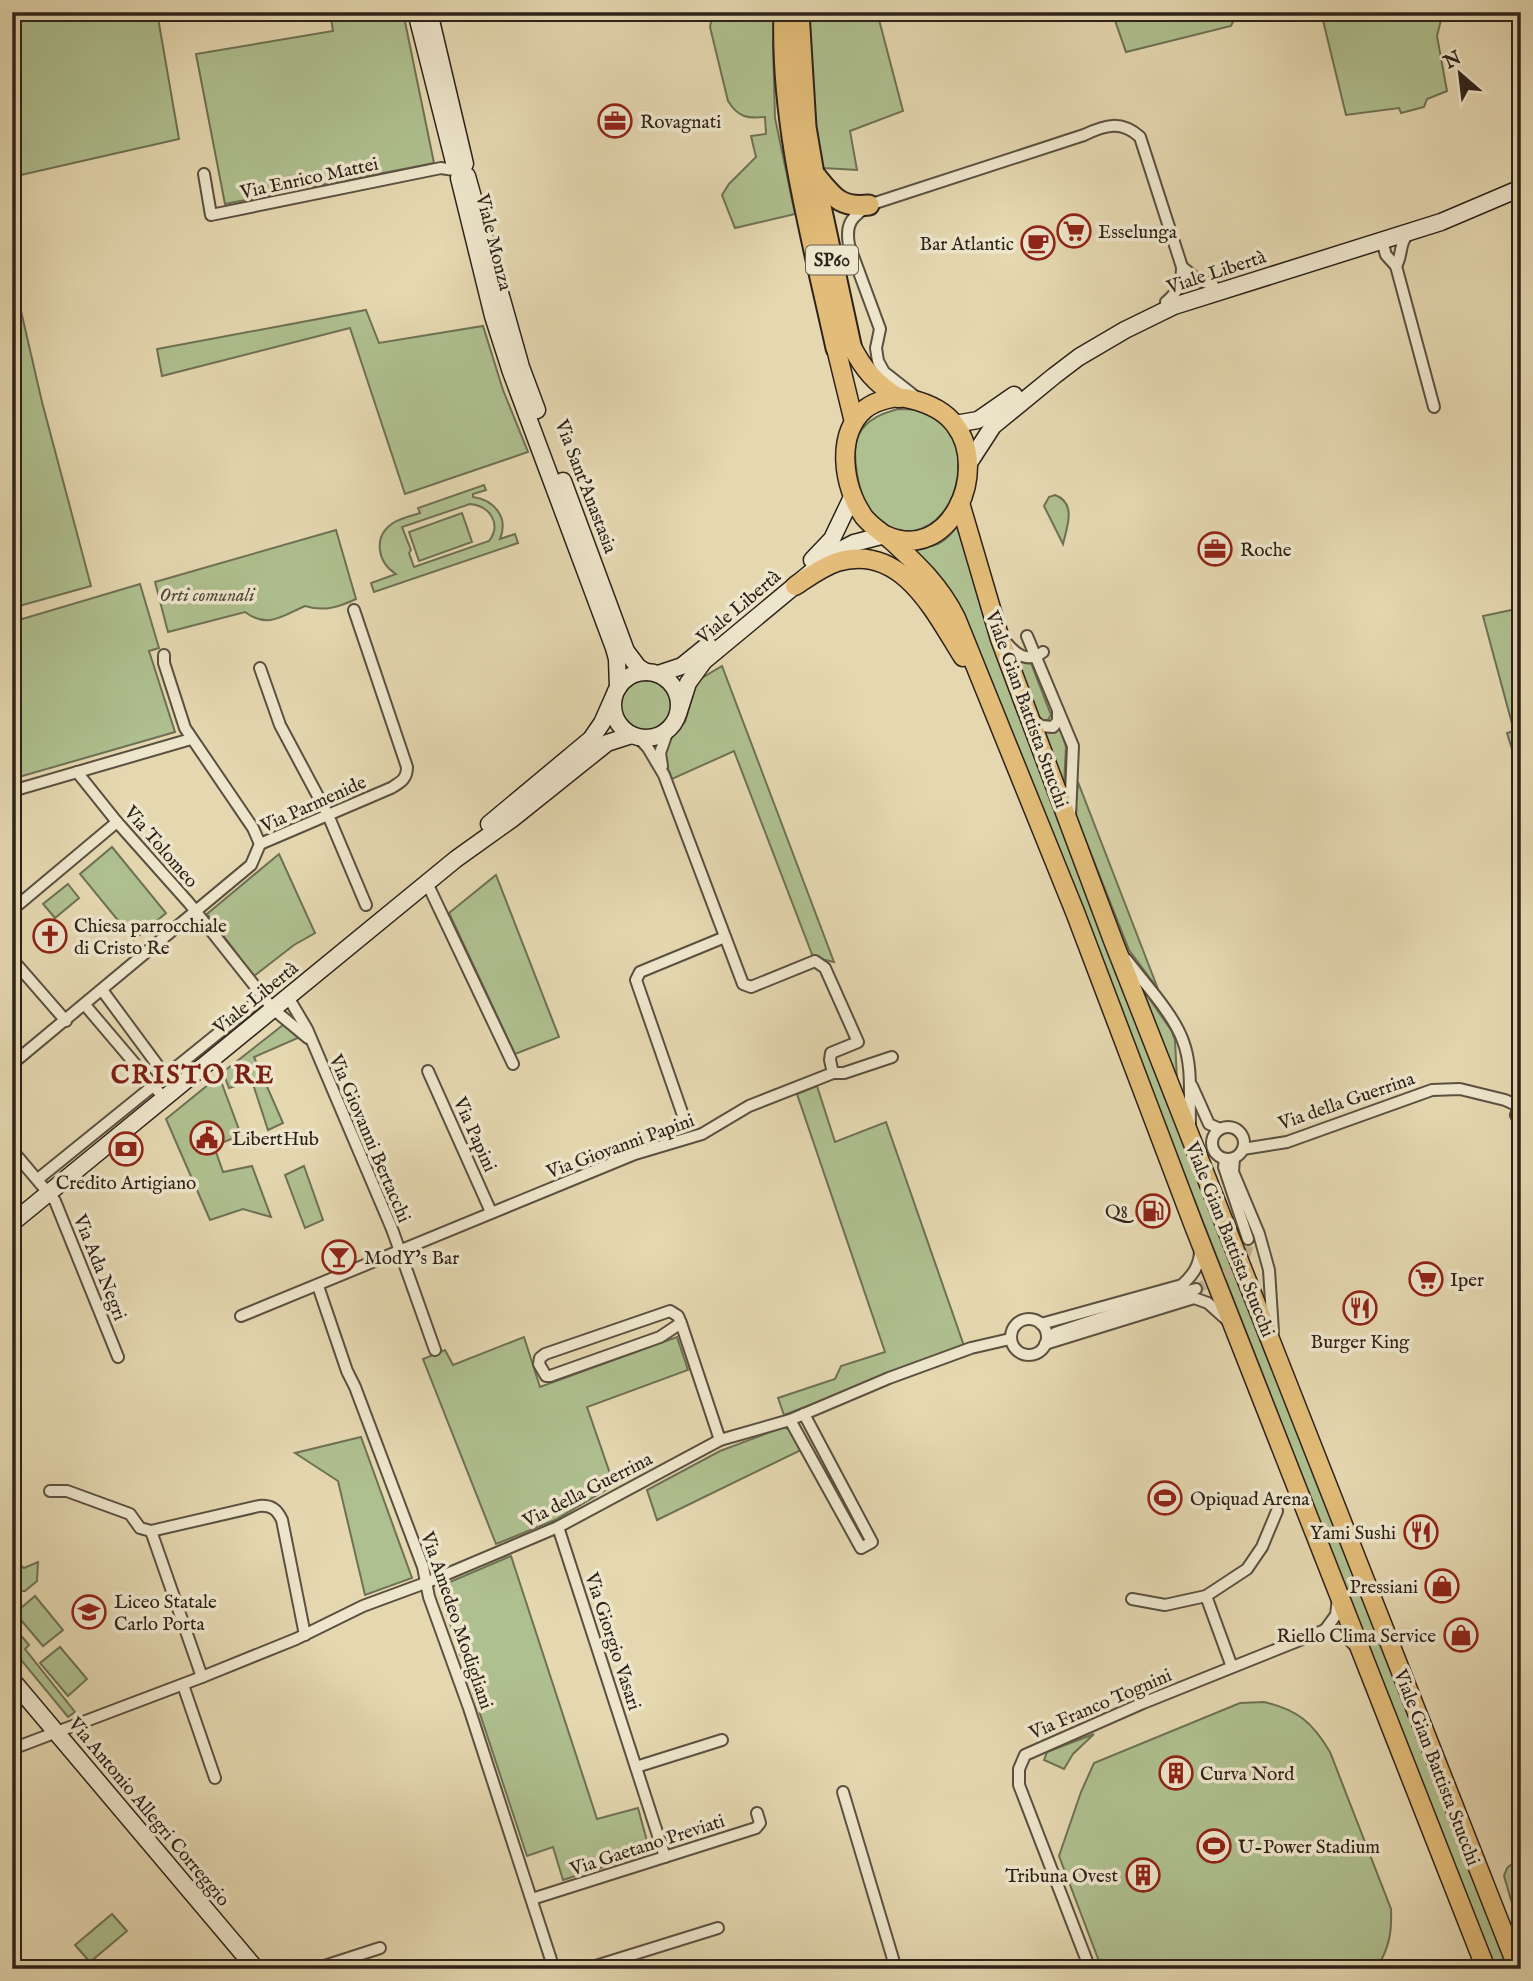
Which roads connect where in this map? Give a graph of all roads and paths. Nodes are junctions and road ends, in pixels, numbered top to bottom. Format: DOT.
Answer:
graph roads {
  1 [pos="416,12"];
  2 [pos="429,12"];
  3 [pos="784,12"];
  4 [pos="799,12"];
  5 [pos="460,171"];
  6 [pos="204,174"];
  7 [pos="814,174"];
  8 [pos="1521,187"];
  9 [pos="869,205"];
  10 [pos="1412,226"];
  11 [pos="1382,241"];
  12 [pos="1396,266"];
  13 [pos="1182,267"];
  14 [pos="1213,285"];
  15 [pos="1166,302"];
  16 [pos="498,312"];
  17 [pos="844,347"];
  18 [pos="899,398"];
  19 [pos="921,402"];
  20 [pos="1434,407"];
  21 [pos="853,422"];
  22 [pos="955,424"];
  23 [pos="967,466"];
  24 [pos="853,495"];
  25 [pos="960,503"];
  26 [pos="885,535"];
  27 [pos="795,586"];
  28 [pos="354,610"];
  29 [pos="998,629"];
  30 [pos="1027,636"];
  31 [pos="1039,654"];
  32 [pos="164,655"];
  33 [pos="260,668"];
  34 [pos="652,673"];
  35 [pos="1051,673"];
  36 [pos="1048,687"];
  37 [pos="616,692"];
  38 [pos="990,699"];
  39 [pos="1058,711"];
  40 [pos="678,714"];
  41 [pos="1027,714"];
  42 [pos="668,730"];
  43 [pos="635,736"];
  44 [pos="191,739"];
  45 [pos="77,772"];
  46 [pos="664,775"];
  47 [pos="12,791"];
  48 [pos="328,815"];
  49 [pos="117,822"];
  50 [pos="1070,825"];
  51 [pos="260,844"];
  52 [pos="456,859"];
  53 [pos="427,883"];
  54 [pos="366,905"];
  55 [pos="12,910"];
  56 [pos="196,913"];
  57 [pos="725,937"];
  58 [pos="1114,943"];
  59 [pos="12,959"];
  60 [pos="102,990"];
  61 [pos="288,997"];
  62 [pos="268,1003"];
  63 [pos="85,1004"];
  64 [pos="66,1021"];
  65 [pos="310,1040"];
  66 [pos="892,1057"];
  67 [pos="12,1064"];
  68 [pos="513,1064"];
  69 [pos="428,1071"];
  70 [pos="834,1073"];
  71 [pos="1190,1083"];
  72 [pos="154,1086"];
  73 [pos="168,1088"];
  74 [pos="1519,1104"];
  75 [pos="686,1124"];
  76 [pos="1521,1124"];
  77 [pos="1220,1129"];
  78 [pos="1241,1134"];
  79 [pos="1190,1137"];
  80 [pos="1266,1144"];
  81 [pos="1243,1149"];
  82 [pos="12,1150"];
  83 [pos="1229,1158"];
  84 [pos="38,1180"];
  85 [pos="49,1192"];
  86 [pos="491,1212"];
  87 [pos="12,1223"];
  88 [pos="1199,1237"];
  89 [pos="1248,1239"];
  90 [pos="398,1251"];
  91 [pos="318,1286"];
  92 [pos="1196,1289"];
  93 [pos="241,1316"];
  94 [pos="681,1323"];
  95 [pos="1041,1324"];
  96 [pos="1236,1331"];
  97 [pos="1010,1339"];
  98 [pos="1046,1340"];
  99 [pos="1275,1349"];
  100 [pos="435,1350"];
  101 [pos="118,1357"];
  102 [pos="804,1414"];
  103 [pos="790,1420"];
  104 [pos="720,1440"];
  105 [pos="50,1491"];
  106 [pos="1277,1511"];
  107 [pos="558,1527"];
  108 [pos="151,1531"];
  109 [pos="428,1582"];
  110 [pos="1338,1592"];
  111 [pos="1206,1596"];
  112 [pos="1132,1599"];
  113 [pos="1325,1630"];
  114 [pos="305,1634"];
  115 [pos="1360,1649"];
  116 [pos="1232,1667"];
  117 [pos="202,1677"];
  118 [pos="12,1680"];
  119 [pos="183,1685"];
  120 [pos="12,1693"];
  121 [pos="52,1734"];
  122 [pos="722,1740"];
  123 [pos="12,1749"];
  124 [pos="636,1767"];
  125 [pos="215,1778"];
  126 [pos="843,1792"];
  127 [pos="757,1813"];
  128 [pos="665,1857"];
  129 [pos="532,1899"];
  130 [pos="718,1928"];
  131 [pos="380,1948"];
  132 [pos="1518,1966"];
  133 [pos="243,1969"];
  134 [pos="256,1969"];
  135 [pos="315,1969"];
  136 [pos="554,1969"];
  137 [pos="586,1969"];
  138 [pos="896,1969"];
  139 [pos="1090,1969"];
  140 [pos="1486,1969"];
  1 -- 5 [label="main road, Viale Monza"];
  2 -- 5 [label="main road, Viale Monza"];
  3 -- 17 [label="highway, Viale Gian Battista Stucchi / SP60"];
  4 -- 7 [label="highway, Viale Gian Battista Stucchi / SP60"];
  5 -- 6 [label="street, Via Enrico Mattei"];
  5 -- 16 [label="main road, Viale Monza"];
  7 -- 9 [label="highway"];
  7 -- 17 [label="highway, Viale Gian Battista Stucchi / SP60"];
  8 -- 10 [label="main road, Viale Libertà"];
  9 -- 13 [label="street"];
  9 -- 19 [label="street"];
  10 -- 11 [label="main road, Viale Libertà"];
  10 -- 12 [label="street"];
  10 -- 14 [label="main road, Viale Libertà"];
  11 -- 12 [label="street"];
  11 -- 23 [label="main road, Viale Libertà"];
  12 -- 20 [label="street"];
  13 -- 14 [label="street"];
  13 -- 15 [label="street"];
  14 -- 15 [label="main road, Viale Libertà"];
  15 -- 22 [label="main road, Viale Libertà"];
  16 -- 34 [label="main road, Via Sant'Anastasia"];
  16 -- 37 [label="main road, Via Sant'Anastasia"];
  17 -- 18 [label="main road, Viale Gian Battista Stucchi / SP60"];
  17 -- 21 [label="main road, Viale Gian Battista Stucchi / SP60"];
  18 -- 19 [label="main road, Viale Gian Battista Stucchi"];
  18 -- 21 [label="main road"];
  19 -- 22 [label="main road, Viale Gian Battista Stucchi"];
  21 -- 24 [label="main road, Viale Gian Battista Stucchi"];
  22 -- 23 [label="main road, Viale Gian Battista Stucchi"];
  23 -- 25 [label="main road, Viale Gian Battista Stucchi"];
  24 -- 26 [label="main road, Viale Gian Battista Stucchi"];
  24 -- 34 [label="main road, Viale Libertà"];
  25 -- 26 [label="main road, Viale Gian Battista Stucchi"];
  25 -- 29 [label="main road, Viale Gian Battista Stucchi"];
  26 -- 27 [label="main road, Viale Libertà"];
  26 -- 38 [label="main road, Viale Gian Battista Stucchi"];
  27 -- 38 [label="main road"];
  27 -- 40 [label="main road, Viale Libertà"];
  28 -- 48 [label="street, Via Parmenide"];
  29 -- 31 [label="street"];
  29 -- 41 [label="main road, Viale Gian Battista Stucchi"];
  30 -- 31 [label="street"];
  31 -- 36 [label="street"];
  32 -- 44 [label="street"];
  33 -- 48 [label="street"];
  34 -- 37 [label="main road"];
  34 -- 40 [label="main road"];
  35 -- 36 [label="street"];
  36 -- 39 [label="street"];
  37 -- 43 [label="main road"];
  37 -- 52 [label="main road, Viale Libertà"];
  38 -- 88 [label="main road, Viale Gian Battista Stucchi"];
  39 -- 41 [label="street"];
  39 -- 50 [label="street"];
  40 -- 42 [label="main road"];
  41 -- 50 [label="main road, Viale Gian Battista Stucchi"];
  42 -- 43 [label="main road"];
  42 -- 46 [label="street"];
  43 -- 46 [label="street"];
  43 -- 52 [label="main road, Viale Libertà"];
  44 -- 45 [label="street"];
  44 -- 51 [label="street"];
  45 -- 47 [label="street"];
  45 -- 49 [label="street, Via Tolomeo"];
  46 -- 57 [label="street"];
  48 -- 51 [label="street, Via Parmenide"];
  48 -- 54 [label="street"];
  49 -- 55 [label="street"];
  49 -- 56 [label="street, Via Tolomeo"];
  50 -- 58 [label="main road, Viale Gian Battista Stucchi"];
  51 -- 56 [label="street, Via Parmenide"];
  52 -- 53 [label="main road, Viale Libertà"];
  53 -- 61 [label="main road, Viale Libertà"];
  53 -- 68 [label="street"];
  56 -- 60 [label="street, Via Parmenide"];
  56 -- 62 [label="street, Via Tolomeo"];
  57 -- 70 [label="street"];
  57 -- 75 [label="street"];
  58 -- 71 [label="street"];
  58 -- 79 [label="main road, Viale Gian Battista Stucchi"];
  59 -- 64 [label="street"];
  60 -- 63 [label="street, Via Parmenide"];
  60 -- 73 [label="street"];
  61 -- 62 [label="main road, Viale Libertà"];
  61 -- 65 [label="street, Via Giovanni Bertacchi"];
  62 -- 65 [label="street, Via Giovanni Bertacchi"];
  62 -- 73 [label="main road, Viale Libertà"];
  63 -- 64 [label="street, Via Parmenide"];
  63 -- 72 [label="street"];
  64 -- 67 [label="street, Via Parmenide"];
  65 -- 90 [label="street, Via Giovanni Bertacchi"];
  66 -- 70 [label="street, Via Giovanni Papini"];
  69 -- 86 [label="street, Via Papini"];
  70 -- 86 [label="street, Via Giovanni Papini"];
  71 -- 77 [label="street"];
  71 -- 79 [label="street"];
  72 -- 73 [label="street"];
  72 -- 73 [label="street, Viale Libertà"];
  72 -- 84 [label="street, Viale Libertà"];
  73 -- 85 [label="main road, Viale Libertà"];
  74 -- 76 [label="street, Via della Guerrina"];
  74 -- 80 [label="street, Via della Guerrina"];
  77 -- 78 [label="street"];
  77 -- 83 [label="street"];
  78 -- 80 [label="street, Via della Guerrina"];
  78 -- 81 [label="street"];
  79 -- 99 [label="main road, Viale Gian Battista Stucchi"];
  80 -- 81 [label="street, Via della Guerrina"];
  81 -- 83 [label="street"];
  82 -- 84 [label="street, Via Ada Negri"];
  83 -- 89 [label="street"];
  83 -- 99 [label="street"];
  84 -- 85 [label="street, Via Ada Negri"];
  85 -- 87 [label="main road, Viale Libertà"];
  85 -- 101 [label="street, Via Ada Negri"];
  86 -- 90 [label="street, Via Giovanni Papini"];
  88 -- 95 [label="street"];
  88 -- 96 [label="main road, Viale Gian Battista Stucchi"];
  90 -- 91 [label="street, Via Giovanni Bertacchi"];
  90 -- 100 [label="street, Via Giovanni Bertacchi"];
  91 -- 93 [label="street, Via Giovanni Bertacchi"];
  91 -- 109 [label="street, Via Amedeo Modigliani"];
  92 -- 98 [label="street"];
  94 -- 94 [label="street"];
  94 -- 104 [label="street"];
  95 -- 97 [label="street"];
  95 -- 98 [label="street"];
  96 -- 98 [label="street"];
  96 -- 110 [label="main road, Viale Gian Battista Stucchi"];
  97 -- 98 [label="street"];
  97 -- 102 [label="street, Via della Guerrina"];
  99 -- 132 [label="main road, Viale Gian Battista Stucchi"];
  102 -- 103 [label="street, Via della Guerrina"];
  102 -- 103 [label="street"];
  103 -- 104 [label="street, Via della Guerrina"];
  104 -- 107 [label="street, Via della Guerrina"];
  105 -- 108 [label="street"];
  106 -- 111 [label="street"];
  107 -- 109 [label="street, Via della Guerrina"];
  107 -- 124 [label="street, Via Giorgio Vasari"];
  108 -- 114 [label="street"];
  108 -- 117 [label="street"];
  109 -- 114 [label="street, Via della Guerrina"];
  109 -- 129 [label="street, Via Amedeo Modigliani"];
  110 -- 113 [label="street"];
  110 -- 115 [label="main road, Viale Gian Battista Stucchi"];
  111 -- 112 [label="street"];
  111 -- 116 [label="street"];
  113 -- 115 [label="street"];
  113 -- 116 [label="street, Via Franco Tognini"];
  114 -- 117 [label="street, Via della Guerrina"];
  115 -- 140 [label="main road, Viale Gian Battista Stucchi"];
  116 -- 139 [label="street, Via Franco Tognini"];
  117 -- 119 [label="street, Via della Guerrina"];
  118 -- 121 [label="main road, Via Antonio Allegri Correggio"];
  119 -- 121 [label="street, Via della Guerrina"];
  119 -- 125 [label="street"];
  120 -- 121 [label="main road, Via Antonio Allegri Correggio"];
  121 -- 123 [label="street, Via della Guerrina"];
  121 -- 133 [label="main road, Via Antonio Allegri Correggio"];
  121 -- 134 [label="main road, Via Antonio Allegri Correggio"];
  122 -- 124 [label="street"];
  124 -- 128 [label="street, Via Giorgio Vasari"];
  126 -- 138 [label="street"];
  127 -- 128 [label="street, Via Gaetano Previati"];
  128 -- 129 [label="street, Via Gaetano Previati"];
  129 -- 136 [label="street, Via Amedeo Modigliani"];
  130 -- 137 [label="street"];
  131 -- 135 [label="street"];
}
